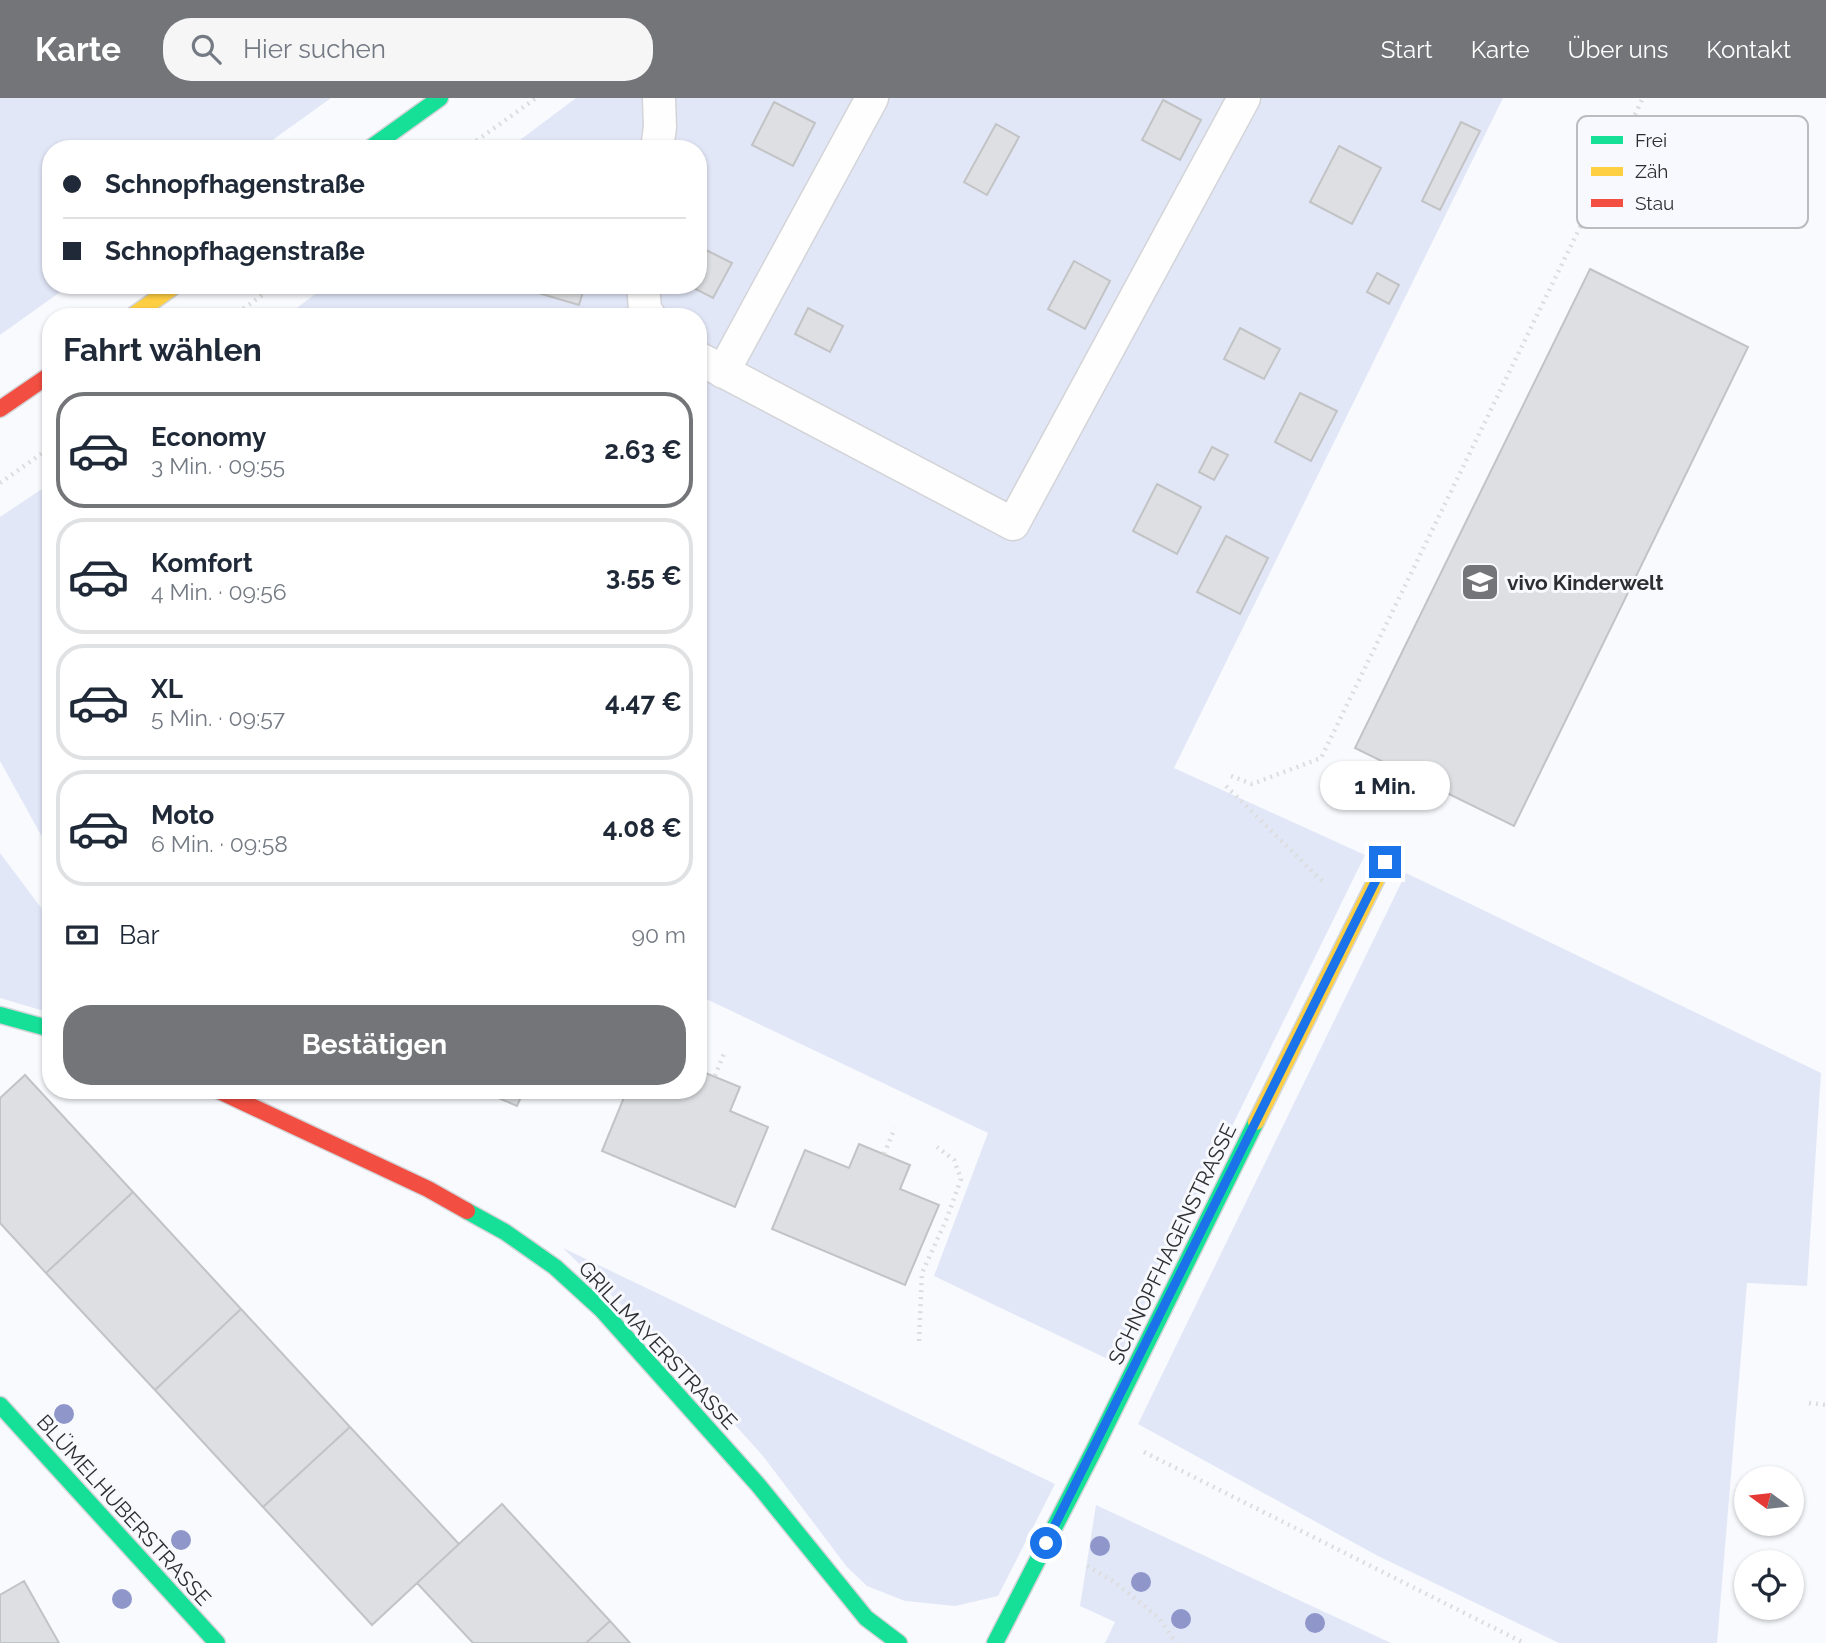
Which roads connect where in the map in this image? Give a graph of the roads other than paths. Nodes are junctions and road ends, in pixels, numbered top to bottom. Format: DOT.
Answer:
graph roads {
  1 [pos="440,98"];
  2 [pos="659,98"];
  3 [pos="872,98"];
  4 [pos="1244,98"];
  5 [pos="382,140"];
  6 [pos="658,140"];
  7 [pos="163,294"];
  8 [pos="144,308"];
  9 [pos="711,365"];
  10 [pos="42,380"];
  11 [pos="0,410"];
  12 [pos="1385,862"];
  13 [pos="0,1015"];
  14 [pos="42,1027"];
  15 [pos="236,1099"];
  16 [pos="0,1405"];
  17 [pos="218,1643"];
  18 [pos="900,1643"];
  19 [pos="995,1643"];
  1 -- 5 [label="street"];
  2 -- 6 [label="lane"];
  3 -- 9 [label="lane"];
  4 -- 9 [label="lane"];
  7 -- 8 [label="street"];
  10 -- 11 [label="street"];
  12 -- 19 [label="street, SCHNOPFHAGENSTRASSE"];
  13 -- 14 [label="street"];
  15 -- 18 [label="street, GRILLMAYERSTRASSE"];
  16 -- 17 [label="street, BLÜMELHUBERSTRASSE"];
}
